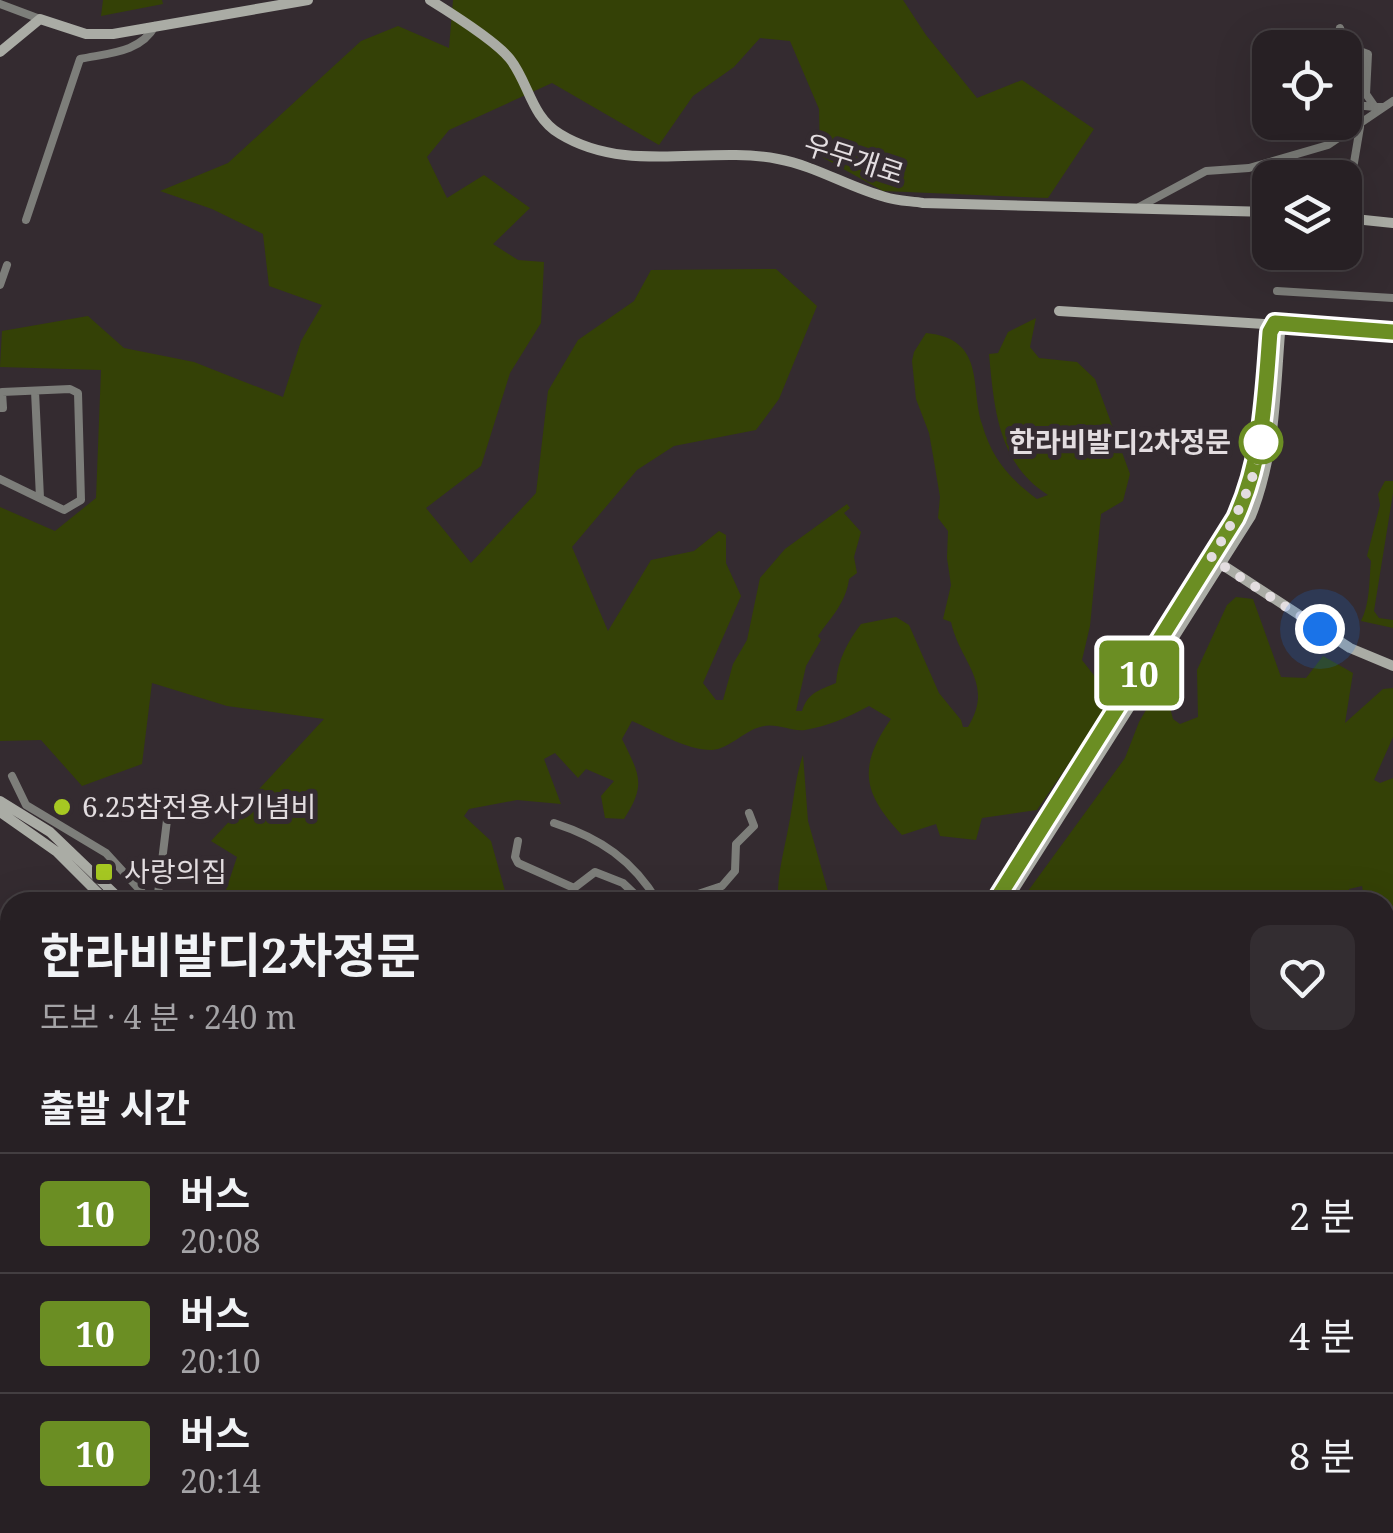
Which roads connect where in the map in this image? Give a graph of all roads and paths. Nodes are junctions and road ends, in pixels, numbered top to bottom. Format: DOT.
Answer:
graph roads {
  1 [pos="308,0"];
  2 [pos="430,0"];
  3 [pos="0,4"];
  4 [pos="40,19"];
  5 [pos="155,26"];
  6 [pos="1340,28"];
  7 [pos="0,52"];
  8 [pos="1390,105"];
  9 [pos="1362,106"];
  10 [pos="1375,107"];
  11 [pos="1362,125"];
  12 [pos="1336,140"];
  13 [pos="1139,207"];
  14 [pos="1252,211"];
  15 [pos="1362,219"];
  16 [pos="26,220"];
  17 [pos="1393,223"];
  18 [pos="8,265"];
  19 [pos="0,285"];
  20 [pos="1277,291"];
  21 [pos="1393,298"];
  22 [pos="1059,312"];
  23 [pos="1275,323"];
  24 [pos="1393,332"];
  25 [pos="35,391"];
  26 [pos="0,408"];
  27 [pos="0,479"];
  28 [pos="40,498"];
  29 [pos="1216,561"];
  30 [pos="1393,666"];
  31 [pos="12,776"];
  32 [pos="0,801"];
  33 [pos="25,809"];
  34 [pos="0,812"];
  35 [pos="749,813"];
  36 [pos="167,820"];
  37 [pos="554,823"];
  38 [pos="518,841"];
  39 [pos="97,892"];
  40 [pos="113,892"];
  41 [pos="144,892"];
  42 [pos="156,892"];
  43 [pos="633,892"];
  44 [pos="651,892"];
  45 [pos="712,892"];
  46 [pos="1001,892"];
  47 [pos="1012,892"];
  1 -- 5 [label="street"];
  2 -- 13 [label="street, 우무개로"];
  3 -- 4 [label="street"];
  4 -- 5 [label="street"];
  4 -- 7 [label="street"];
  5 -- 16 [label="street"];
  6 -- 10 [label="street"];
  8 -- 10 [label="street"];
  8 -- 11 [label="street"];
  9 -- 10 [label="street"];
  12 -- 13 [label="street"];
  13 -- 14 [label="street, 우무개로"];
  15 -- 17 [label="street"];
  18 -- 19 [label="street"];
  20 -- 21 [label="street"];
  22 -- 23 [label="street"];
  23 -- 24 [label="street"];
  23 -- 29 [label="street"];
  25 -- 26 [label="street"];
  25 -- 28 [label="street"];
  25 -- 28 [label="street"];
  27 -- 28 [label="street"];
  29 -- 30 [label="street"];
  29 -- 46 [label="street"];
  29 -- 47 [label="street"];
  31 -- 33 [label="street"];
  32 -- 33 [label="street"];
  33 -- 40 [label="street"];
  33 -- 41 [label="street"];
  34 -- 39 [label="street"];
  35 -- 45 [label="street"];
  36 -- 42 [label="street"];
  37 -- 44 [label="street"];
  38 -- 43 [label="street"];
}
